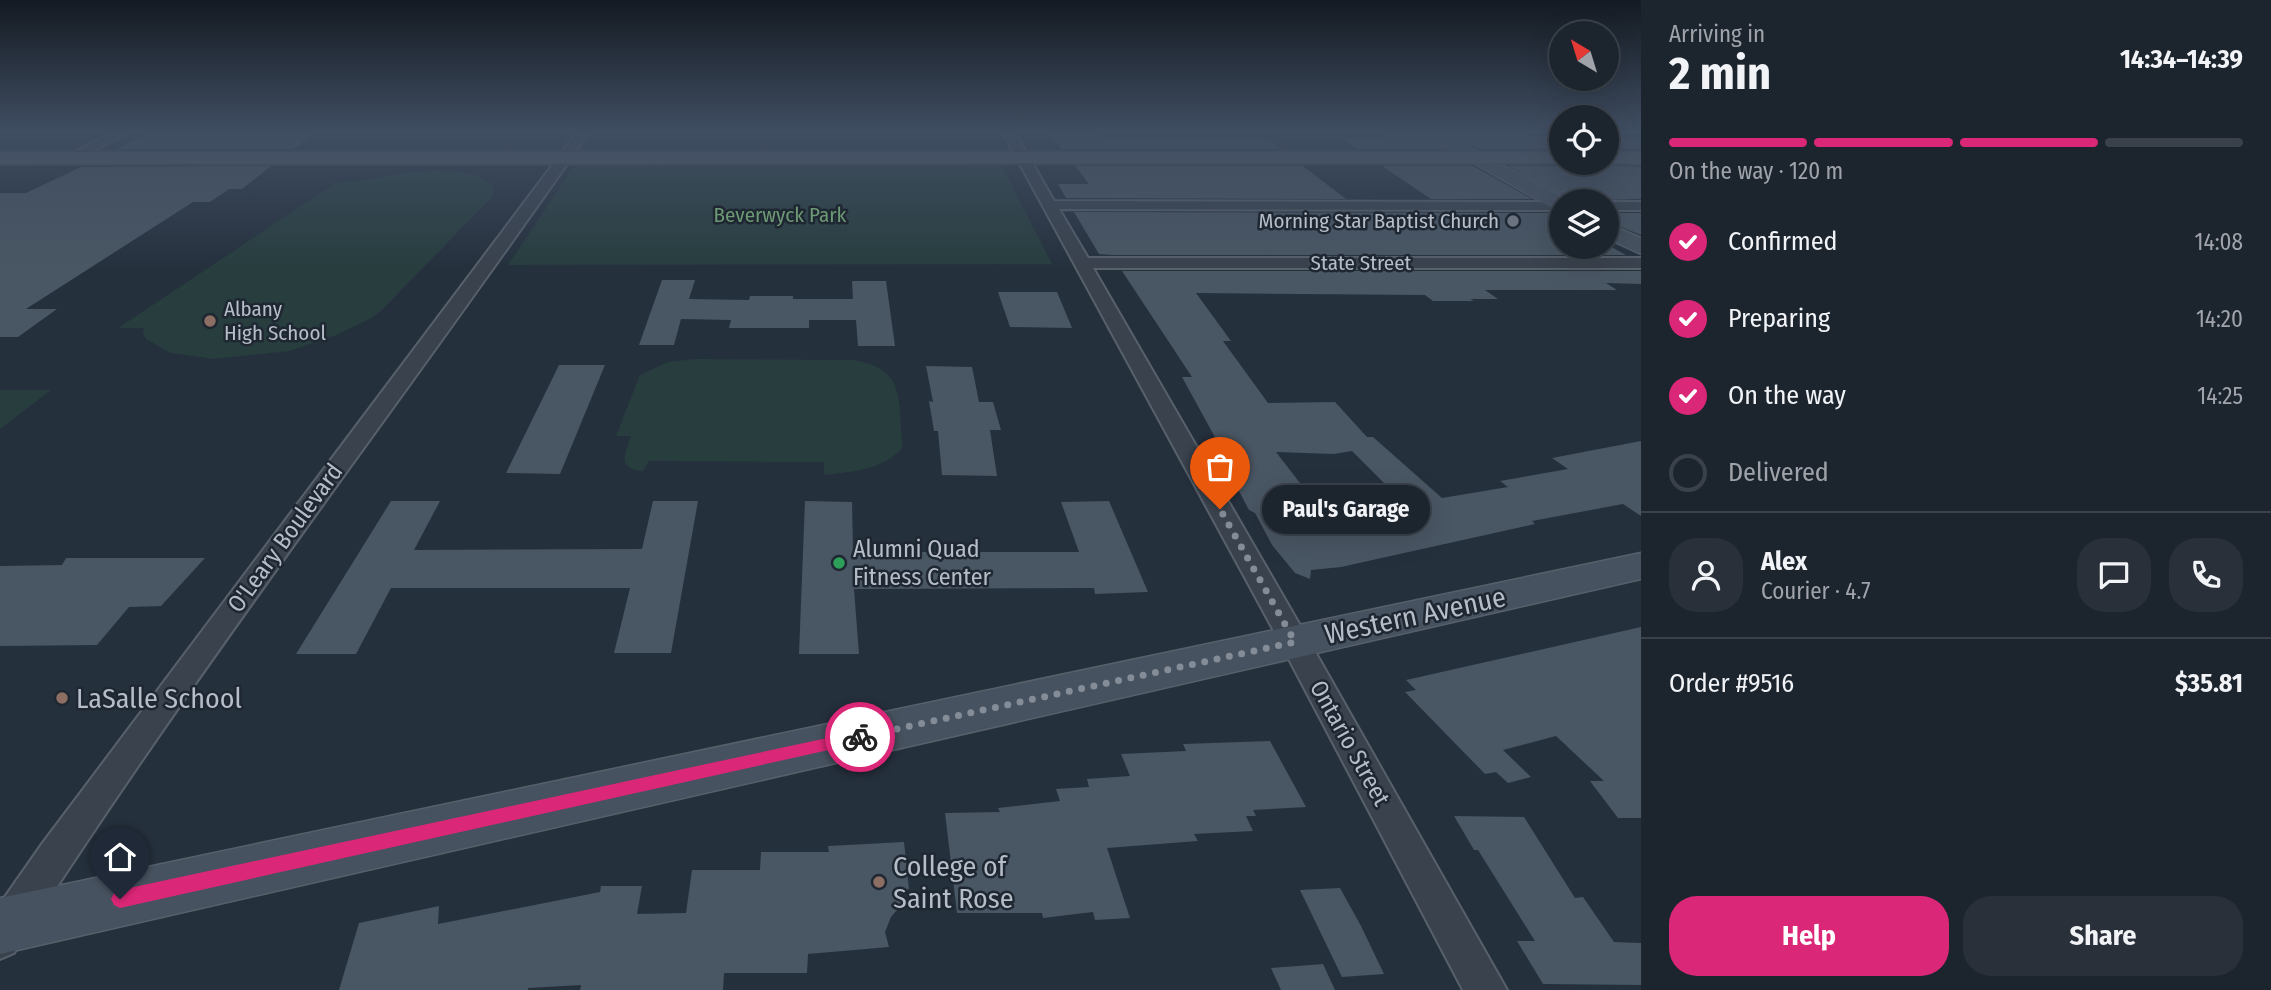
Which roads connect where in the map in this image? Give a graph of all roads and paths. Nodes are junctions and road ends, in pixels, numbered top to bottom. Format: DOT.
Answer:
graph roads {
  1 [pos="551,177"];
  2 [pos="1035,177"];
  3 [pos="1512,177"];
  4 [pos="1549,198"];
  5 [pos="1051,205"];
  6 [pos="1549,205"];
  7 [pos="1619,206"];
  8 [pos="1641,206"];
  9 [pos="1619,236"];
  10 [pos="1641,247"];
  11 [pos="1080,263"];
  12 [pos="1641,264"];
  13 [pos="1641,566"];
  14 [pos="1295,642"];
  15 [pos="4,929"];
  16 [pos="1486,990"];
  1 -- 15 [label="street, O'Leary Boulevard"];
  2 -- 5 [label="street, Ontario Street"];
  3 -- 4 [label="street"];
  5 -- 6 [label="street"];
  5 -- 11 [label="street, Ontario Street"];
  7 -- 8 [label="street"];
  9 -- 10 [label="street"];
  11 -- 12 [label="street, State Street"];
  11 -- 14 [label="street, Ontario Street"];
  13 -- 14 [label="street, Western Avenue"];
  14 -- 15 [label="street, Western Avenue"];
  14 -- 16 [label="street, Ontario Street"];
}
